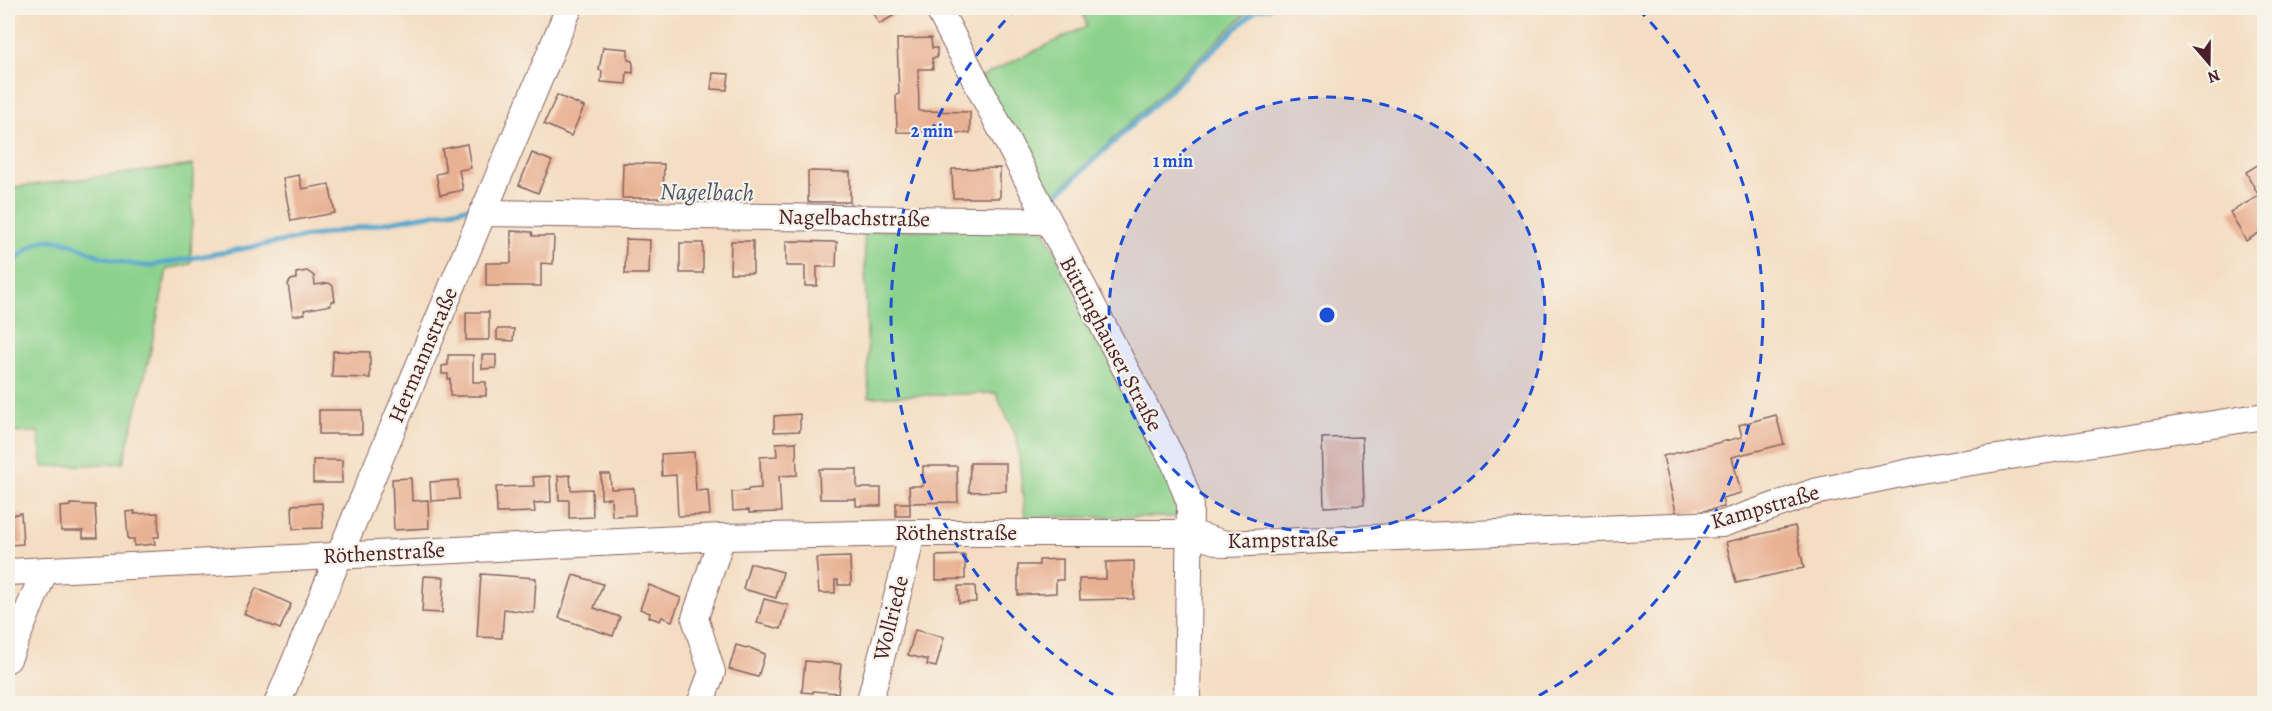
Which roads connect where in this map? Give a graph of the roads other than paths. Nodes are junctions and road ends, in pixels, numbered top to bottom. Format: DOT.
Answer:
graph roads {
  1 [pos="569,8"];
  2 [pos="938,8"];
  3 [pos="482,213"];
  4 [pos="1047,221"];
  5 [pos="2265,416"];
  6 [pos="912,533"];
  7 [pos="1190,533"];
  8 [pos="722,537"];
  9 [pos="340,555"];
  10 [pos="45,570"];
  11 [pos="8,572"];
  12 [pos="8,659"];
  13 [pos="277,704"];
  14 [pos="700,704"];
  15 [pos="869,704"];
  16 [pos="1187,704"];
  1 -- 3 [label="street, Hermannstraße"];
  2 -- 4 [label="street, Büttinghauser Straße"];
  3 -- 4 [label="street, Nagelbachstraße"];
  3 -- 9 [label="street, Hermannstraße"];
  4 -- 7 [label="street, Büttinghauser Straße"];
  5 -- 7 [label="street, Kampstraße"];
  6 -- 7 [label="street, Röthenstraße"];
  6 -- 8 [label="street, Röthenstraße"];
  6 -- 15 [label="street, Wollriede"];
  7 -- 16 [label="street, Büttinghauser Straße"];
  8 -- 9 [label="street, Röthenstraße"];
  8 -- 14 [label="street"];
  9 -- 10 [label="street, Röthenstraße"];
  9 -- 13 [label="street, Hermannstraße"];
  10 -- 11 [label="street, Röthenstraße"];
  10 -- 12 [label="street"];
}
